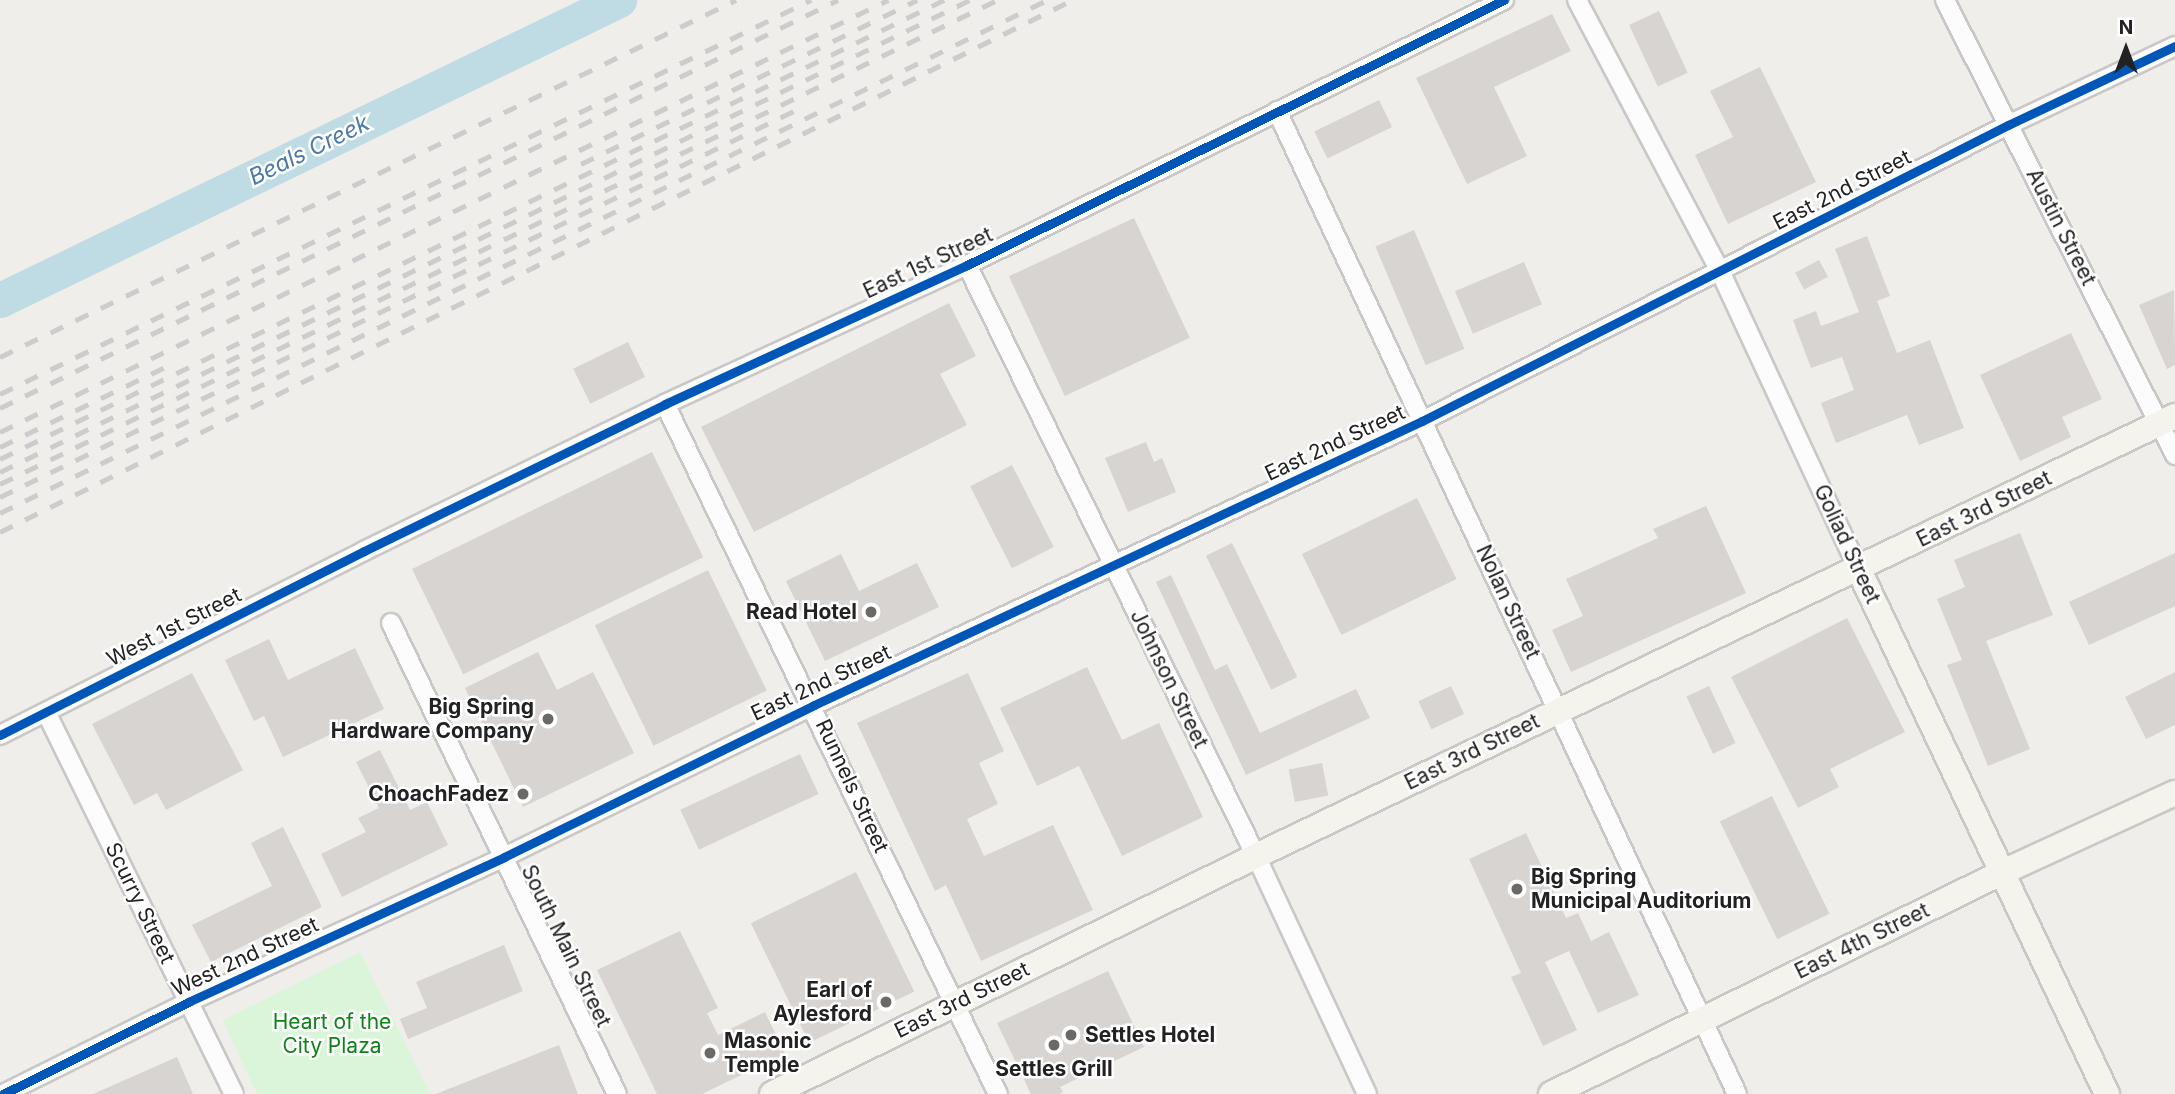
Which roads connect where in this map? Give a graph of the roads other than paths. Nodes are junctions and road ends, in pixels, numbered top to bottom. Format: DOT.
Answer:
graph roads {
  1 [pos="1504,0"];
  2 [pos="1577,0"];
  3 [pos="1945,0"];
  4 [pos="2175,46"];
  5 [pos="1277,111"];
  6 [pos="2008,125"];
  7 [pos="967,265"];
  8 [pos="1720,271"];
  9 [pos="665,404"];
  10 [pos="2168,420"];
  11 [pos="1422,421"];
  12 [pos="2175,455"];
  13 [pos="364,551"];
  14 [pos="1113,565"];
  15 [pos="1859,570"];
  16 [pos="391,624"];
  17 [pos="814,705"];
  18 [pos="1559,710"];
  19 [pos="46,712"];
  20 [pos="0,735"];
  21 [pos="2175,793"];
  22 [pos="1256,856"];
  23 [pos="504,858"];
  24 [pos="2003,872"];
  25 [pos="188,1002"];
  26 [pos="954,1003"];
  27 [pos="1700,1020"];
  28 [pos="3,1094"];
  29 [pos="234,1094"];
  30 [pos="617,1094"];
  31 [pos="772,1094"];
  32 [pos="998,1094"];
  33 [pos="1367,1094"];
  34 [pos="1551,1094"];
  35 [pos="1737,1094"];
  36 [pos="2107,1094"];
  1 -- 5 [label="street, East 1st Street"];
  2 -- 8 [label="street, Goliad Street"];
  3 -- 6 [label="street, Austin Street"];
  4 -- 6 [label="street, East 2nd Street"];
  5 -- 7 [label="street, East 1st Street"];
  5 -- 11 [label="street, Nolan Street"];
  6 -- 8 [label="street, East 2nd Street"];
  6 -- 10 [label="street, Austin Street"];
  7 -- 9 [label="street, East 1st Street"];
  7 -- 14 [label="street, Johnson Street"];
  8 -- 11 [label="street, East 2nd Street"];
  8 -- 15 [label="street, Goliad Street"];
  9 -- 13 [label="street, East 1st Street"];
  9 -- 17 [label="street, Runnels Street"];
  10 -- 12 [label="street, Austin Street"];
  10 -- 15 [label="main road, East 3rd Street"];
  11 -- 14 [label="street, East 2nd Street"];
  11 -- 18 [label="street, Nolan Street"];
  13 -- 19 [label="street, West 1st Street"];
  14 -- 17 [label="street, East 2nd Street"];
  14 -- 22 [label="street, Johnson Street"];
  15 -- 18 [label="main road, East 3rd Street"];
  15 -- 24 [label="main road, Goliad Street"];
  16 -- 23 [label="street, South Main Street"];
  17 -- 23 [label="street, East 2nd Street"];
  17 -- 26 [label="street, Runnels Street"];
  18 -- 22 [label="main road, East 3rd Street"];
  18 -- 27 [label="street, Nolan Street"];
  19 -- 20 [label="street, West 1st Street"];
  19 -- 25 [label="street, Scurry Street"];
  21 -- 24 [label="main road, East 4th Street"];
  22 -- 26 [label="main road, East 3rd Street"];
  22 -- 33 [label="street, Johnson Street"];
  23 -- 25 [label="street, West 2nd Street"];
  23 -- 30 [label="street, South Main Street"];
  24 -- 27 [label="main road, East 4th Street"];
  24 -- 36 [label="main road, Goliad Street"];
  25 -- 28 [label="street, West 2nd Street"];
  25 -- 29 [label="street, Scurry Street"];
  26 -- 31 [label="main road, East 3rd Street"];
  26 -- 32 [label="street, Runnels Street"];
  27 -- 34 [label="main road, East 4th Street"];
  27 -- 35 [label="street, Nolan Street"];
}
